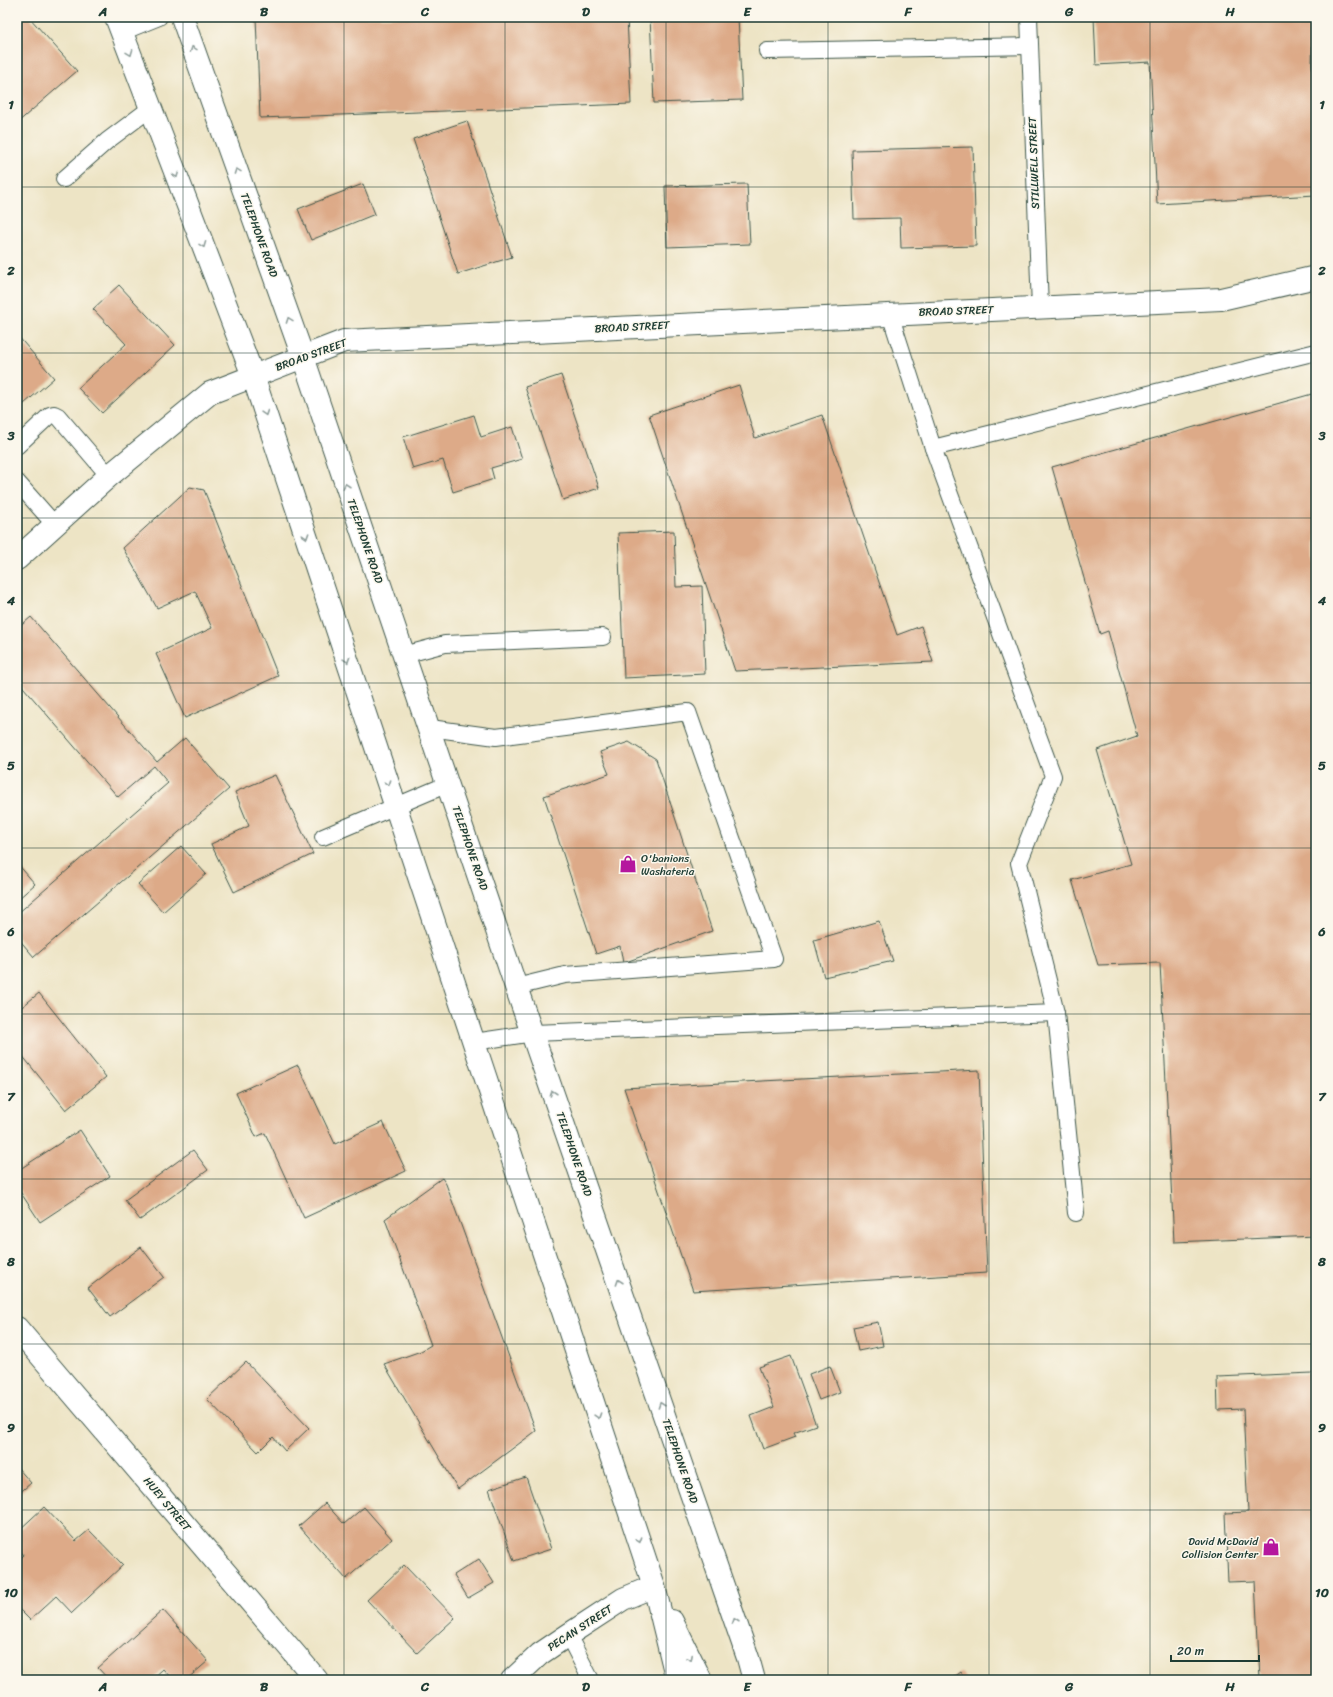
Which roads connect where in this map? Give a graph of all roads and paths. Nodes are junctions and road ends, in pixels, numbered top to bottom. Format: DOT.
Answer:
graph roads {
  1 [pos="159,17"];
  2 [pos="182,17"];
  3 [pos="1029,17"];
  4 [pos="119,25"];
  5 [pos="1030,46"];
  6 [pos="766,51"];
  7 [pos="151,108"];
  8 [pos="64,179"];
  9 [pos="1316,277"];
  10 [pos="1040,308"];
  11 [pos="890,314"];
  12 [pos="1316,352"];
  13 [pos="302,357"];
  14 [pos="253,376"];
  15 [pos="17,446"];
  16 [pos="933,448"];
  17 [pos="109,476"];
  18 [pos="17,482"];
  19 [pos="55,525"];
  20 [pos="17,559"];
  21 [pos="603,637"];
  22 [pos="404,655"];
  23 [pos="430,728"];
  24 [pos="448,784"];
  25 [pos="396,805"];
  26 [pos="323,837"];
  27 [pos="516,986"];
  28 [pos="1056,1013"];
  29 [pos="533,1033"];
  30 [pos="474,1042"];
  31 [pos="1076,1213"];
  32 [pos="17,1328"];
  33 [pos="654,1586"];
  34 [pos="568,1636"];
  35 [pos="748,1658"];
  36 [pos="316,1680"];
  37 [pos="512,1680"];
  38 [pos="592,1680"];
  39 [pos="676,1680"];
  40 [pos="701,1680"];
  41 [pos="754,1680"];
  42 [pos="764,1680"];
  1 -- 4 [label="lane"];
  13 -- 2 [label="main road, TELEPHONE ROAD, one-way"];
  3 -- 5 [label="lane, STILLWELL STREET"];
  4 -- 7 [label="main road, one-way"];
  5 -- 6 [label="lane"];
  5 -- 10 [label="lane, STILLWELL STREET"];
  7 -- 8 [label="lane"];
  7 -- 14 [label="main road, one-way"];
  9 -- 10 [label="main road, BROAD STREET"];
  10 -- 11 [label="main road, BROAD STREET"];
  11 -- 13 [label="main road, BROAD STREET"];
  11 -- 16 [label="lane"];
  12 -- 16 [label="lane"];
  13 -- 14 [label="main road, BROAD STREET"];
  22 -- 13 [label="main road, TELEPHONE ROAD, one-way"];
  14 -- 17 [label="main road, BROAD STREET"];
  14 -- 25 [label="main road, one-way"];
  15 -- 17 [label="lane"];
  16 -- 28 [label="lane"];
  17 -- 19 [label="main road, BROAD STREET"];
  18 -- 19 [label="lane"];
  19 -- 20 [label="main road, BROAD STREET"];
  21 -- 22 [label="lane"];
  22 -- 23 [label="main road, TELEPHONE ROAD"];
  23 -- 24 [label="main road, TELEPHONE ROAD"];
  23 -- 27 [label="lane"];
  24 -- 25 [label="lane"];
  24 -- 27 [label="main road, TELEPHONE ROAD"];
  25 -- 26 [label="lane"];
  25 -- 30 [label="main road"];
  27 -- 29 [label="main road, TELEPHONE ROAD"];
  28 -- 29 [label="lane"];
  28 -- 31 [label="lane"];
  29 -- 30 [label="lane"];
  35 -- 29 [label="main road, TELEPHONE ROAD, one-way"];
  30 -- 33 [label="main road, one-way"];
  32 -- 36 [label="main road, HUEY STREET"];
  33 -- 34 [label="main road, PECAN STREET"];
  33 -- 39 [label="main road"];
  33 -- 40 [label="main road, one-way"];
  34 -- 37 [label="main road, PECAN STREET"];
  34 -- 38 [label="lane"];
  35 -- 41 [label="main road, TELEPHONE ROAD"];
  35 -- 42 [label="main road"];
}
